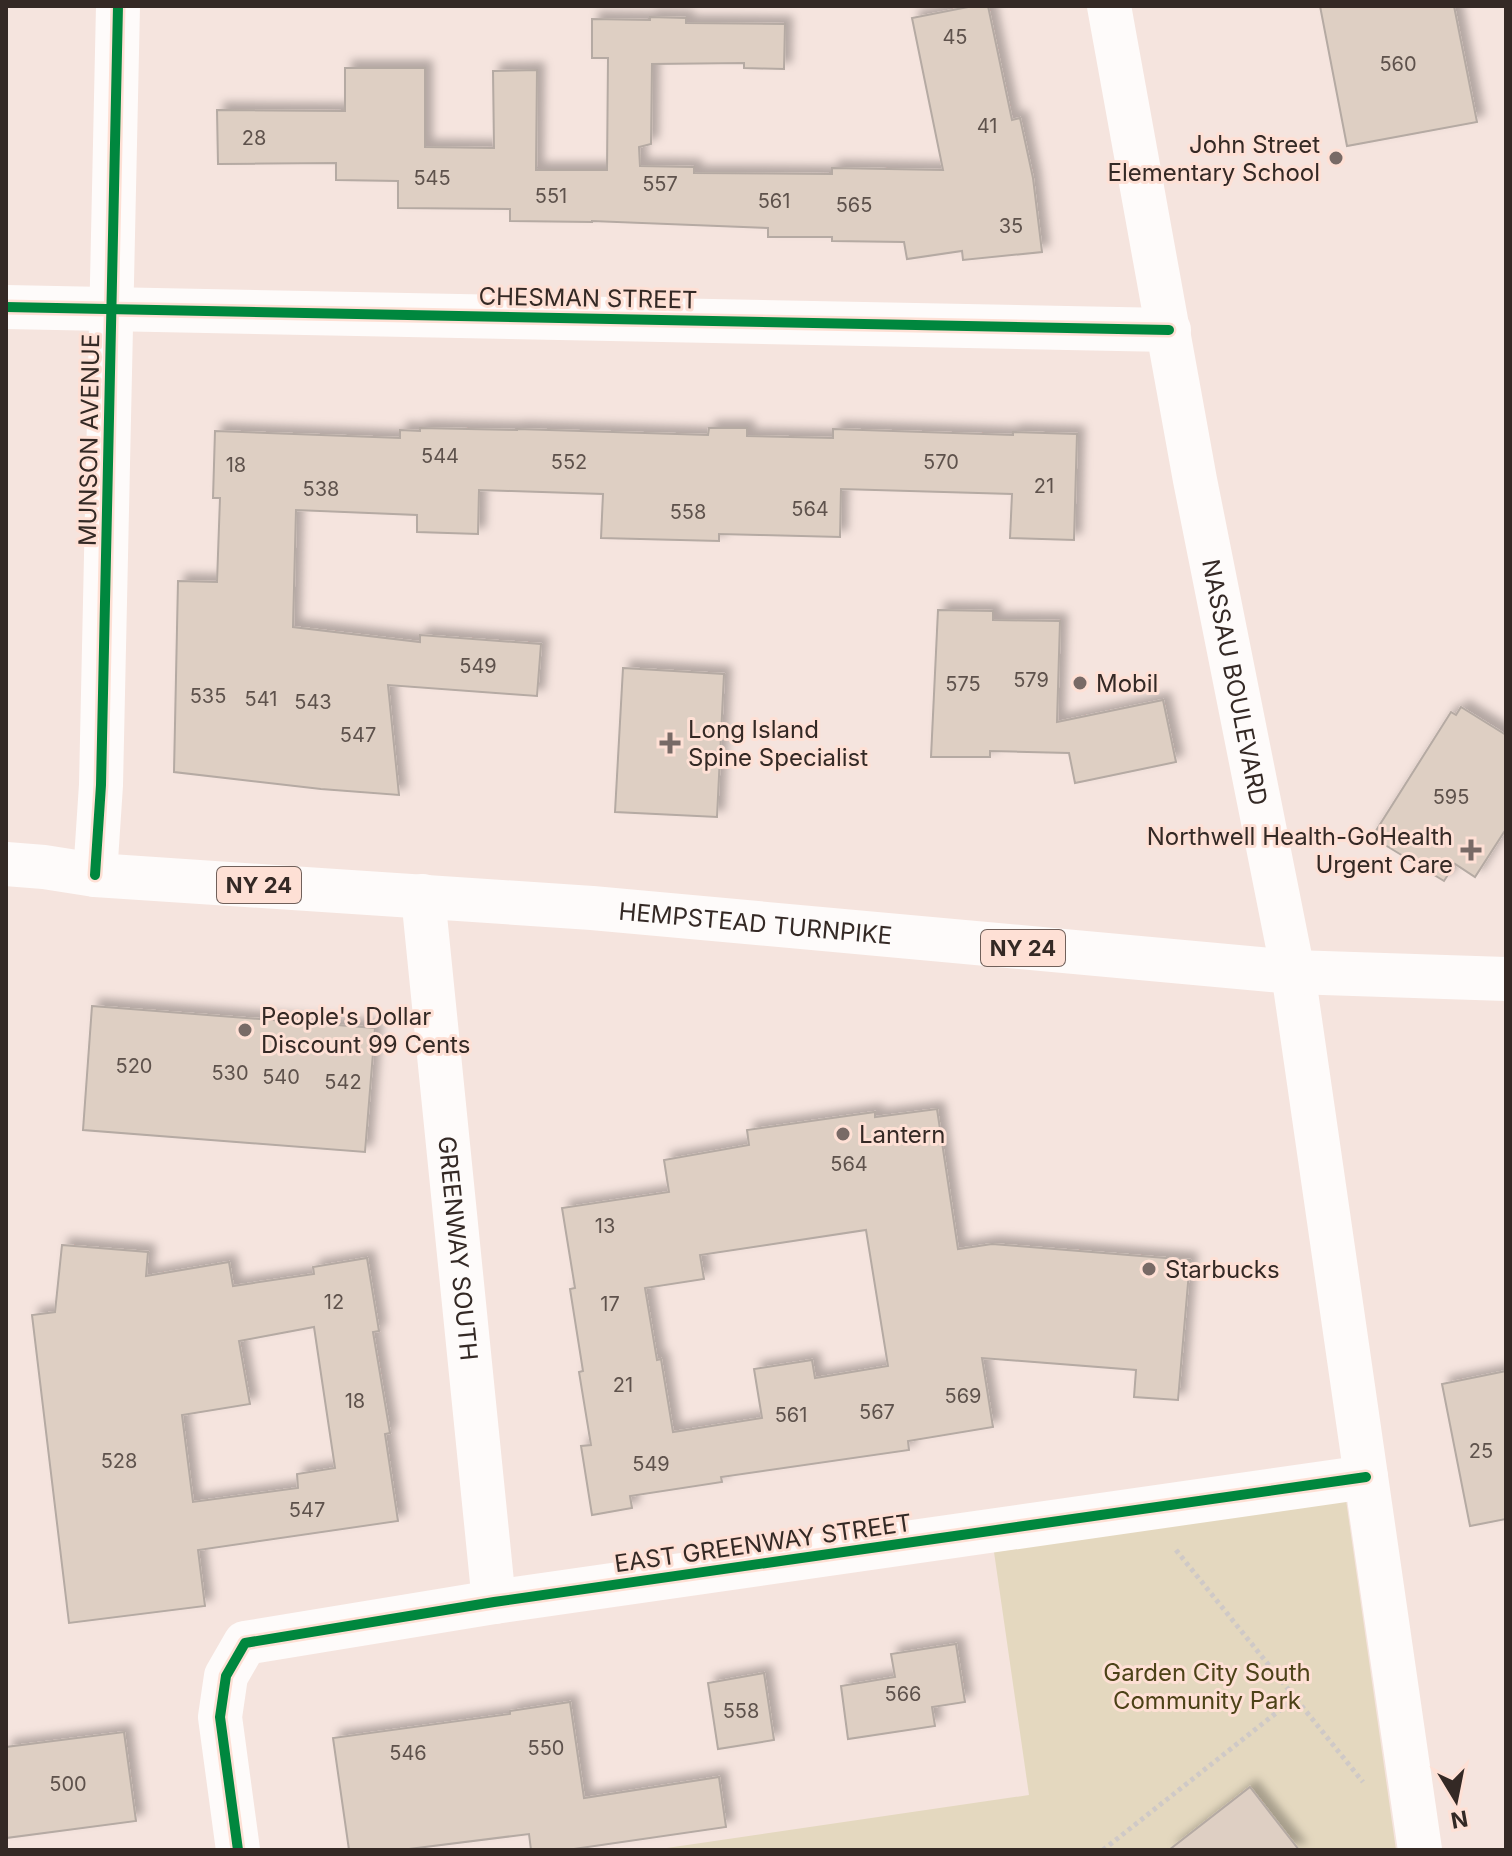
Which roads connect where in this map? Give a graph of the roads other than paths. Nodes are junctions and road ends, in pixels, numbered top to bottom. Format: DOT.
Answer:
graph roads {
  1 [pos="118,6"];
  2 [pos="1109,6"];
  3 [pos="6,307"];
  4 [pos="113,309"];
  5 [pos="1169,330"];
  6 [pos="6,864"];
  7 [pos="95,875"];
  8 [pos="423,896"];
  9 [pos="1293,972"];
  10 [pos="1506,979"];
  11 [pos="1366,1477"];
  12 [pos="494,1602"];
  13 [pos="238,1850"];
  14 [pos="1420,1850"];
  1 -- 4 [label="street, MUNSON AVENUE"];
  2 -- 5 [label="street, NASSAU BOULEVARD"];
  3 -- 4 [label="street, CHESMAN STREET"];
  4 -- 5 [label="street, CHESMAN STREET"];
  4 -- 7 [label="street, MUNSON AVENUE"];
  5 -- 9 [label="street, NASSAU BOULEVARD"];
  6 -- 7 [label="street, HEMPSTEAD TURNPIKE / NY 24"];
  7 -- 8 [label="street, HEMPSTEAD TURNPIKE / NY 24"];
  8 -- 9 [label="street, HEMPSTEAD TURNPIKE / NY 24"];
  8 -- 12 [label="street, GREENWAY SOUTH"];
  9 -- 10 [label="street, HEMPSTEAD TURNPIKE / NY 24"];
  9 -- 11 [label="street, NASSAU BOULEVARD"];
  11 -- 12 [label="street, EAST GREENWAY STREET"];
  11 -- 14 [label="street, NASSAU BOULEVARD"];
  12 -- 13 [label="street, EAST GREENWAY STREET"];
}
